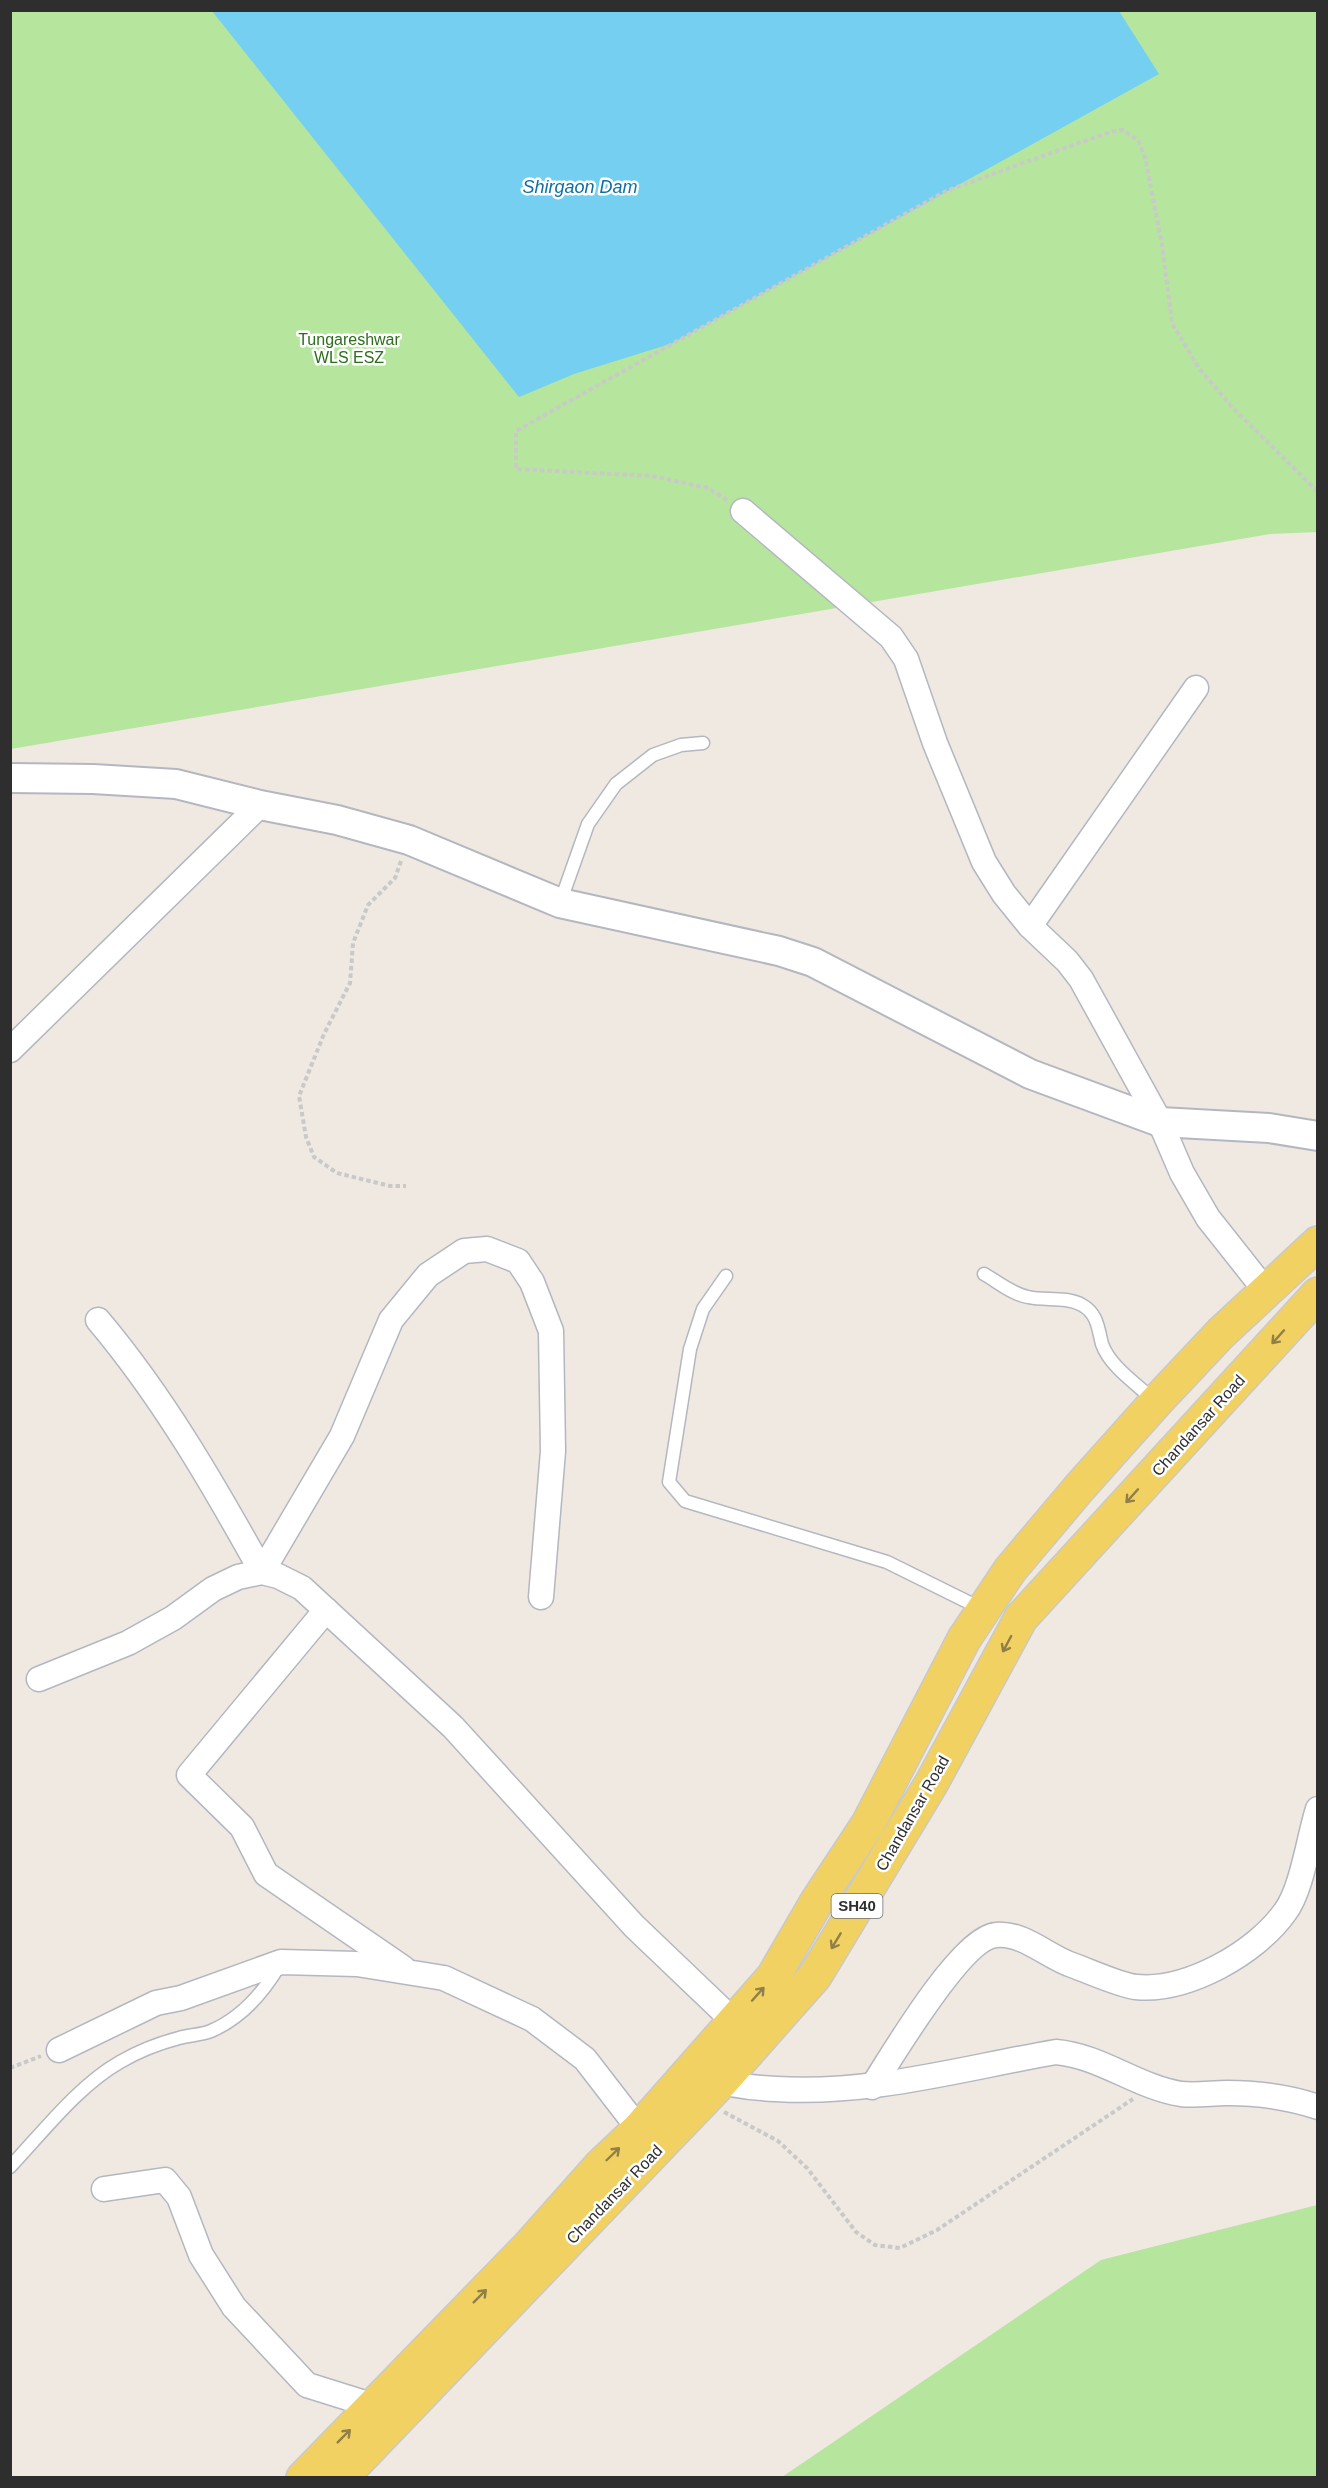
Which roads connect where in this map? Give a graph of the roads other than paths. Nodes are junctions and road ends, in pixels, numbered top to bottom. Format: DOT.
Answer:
graph roads {
  1 [pos="743,511"];
  2 [pos="1196,688"];
  3 [pos="703,743"];
  4 [pos="10,778"];
  5 [pos="260,805"];
  6 [pos="560,903"];
  7 [pos="1030,926"];
  8 [pos="10,1050"];
  9 [pos="1160,1122"];
  10 [pos="1317,1136"];
  11 [pos="1317,1244"];
  12 [pos="984,1274"];
  13 [pos="726,1276"];
  14 [pos="1265,1290"];
  15 [pos="1317,1294"];
  16 [pos="98,1320"];
  17 [pos="1156,1402"];
  18 [pos="262,1572"];
  19 [pos="541,1597"];
  20 [pos="326,1610"];
  21 [pos="983,1610"];
  22 [pos="39,1679"];
  23 [pos="1317,1809"];
  24 [pos="281,1962"];
  25 [pos="409,1972"];
  26 [pos="745,2032"];
  27 [pos="59,2050"];
  28 [pos="690,2070"];
  29 [pos="872,2087"];
  30 [pos="711,2092"];
  31 [pos="1317,2107"];
  32 [pos="639,2128"];
  33 [pos="10,2167"];
  34 [pos="104,2189"];
  35 [pos="374,2406"];
  36 [pos="303,2478"];
  37 [pos="341,2478"];
  1 -- 7 [label="street"];
  2 -- 7 [label="street"];
  3 -- 6 [label="lane"];
  4 -- 5 [label="street"];
  5 -- 6 [label="street"];
  5 -- 8 [label="street"];
  6 -- 9 [label="street"];
  7 -- 9 [label="street"];
  9 -- 10 [label="street"];
  9 -- 14 [label="street"];
  11 -- 14 [label="main road"];
  12 -- 17 [label="lane"];
  13 -- 21 [label="lane"];
  14 -- 17 [label="main road"];
  15 -- 26 [label="main road, Chandansar Road / SH40, one-way"];
  16 -- 18 [label="street"];
  17 -- 21 [label="main road"];
  18 -- 19 [label="street"];
  18 -- 20 [label="street"];
  18 -- 22 [label="street"];
  20 -- 25 [label="street"];
  20 -- 26 [label="street"];
  26 -- 21 [label="main road, one-way"];
  23 -- 29 [label="street"];
  24 -- 25 [label="street"];
  24 -- 27 [label="street"];
  24 -- 33 [label="lane"];
  25 -- 32 [label="street"];
  26 -- 28 [label="main road"];
  26 -- 30 [label="main road, Chandansar Road / SH40"];
  28 -- 30 [label="street"];
  28 -- 32 [label="main road"];
  29 -- 30 [label="street"];
  29 -- 31 [label="street"];
  30 -- 37 [label="main road, Chandansar Road / SH40"];
  35 -- 32 [label="main road, one-way"];
  34 -- 35 [label="street"];
  36 -- 35 [label="main road, one-way"];
}
